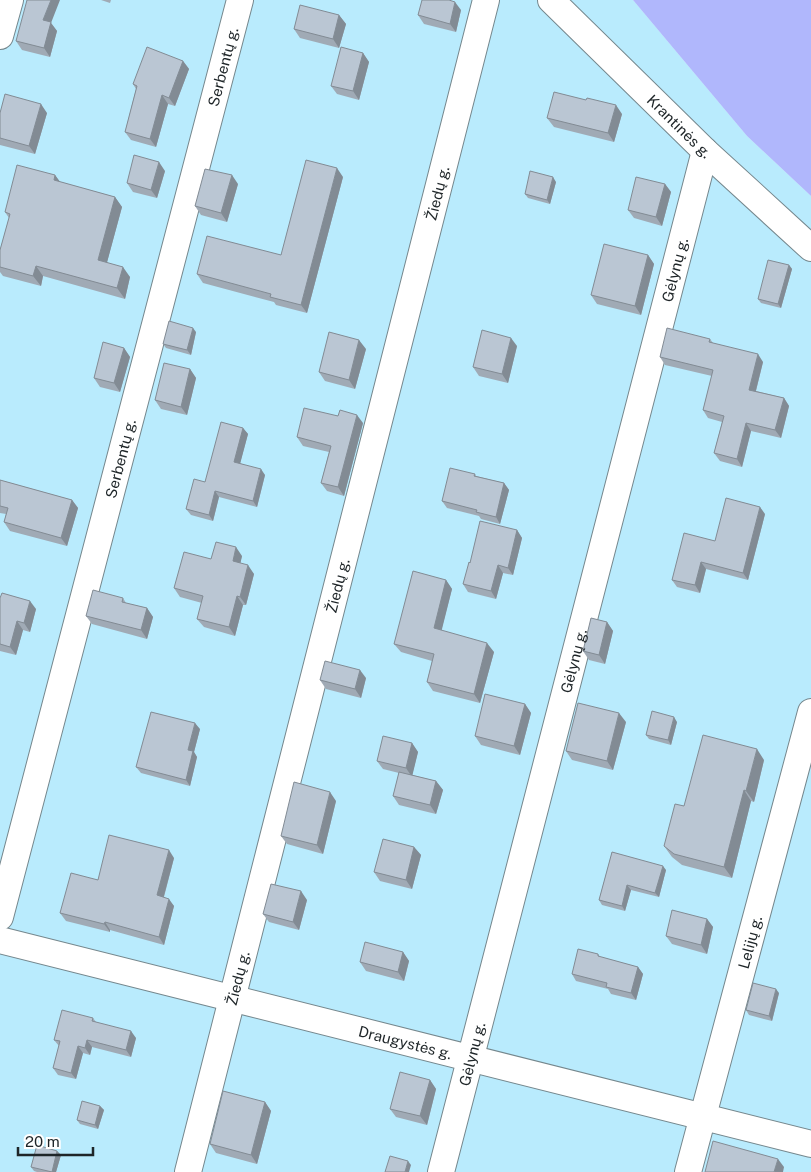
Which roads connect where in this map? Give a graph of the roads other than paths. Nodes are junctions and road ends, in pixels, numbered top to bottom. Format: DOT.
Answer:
graph roads {
  1 [pos="10,0"];
  2 [pos="240,0"];
  3 [pos="486,0"];
  4 [pos="551,0"];
  5 [pos="1,29"];
  6 [pos="705,151"];
  7 [pos="811,248"];
  8 [pos="811,712"];
  9 [pos="0,917"];
  10 [pos="0,940"];
  11 [pos="232,998"];
  12 [pos="470,1058"];
  13 [pos="703,1116"];
  14 [pos="811,1144"];
  15 [pos="188,1172"];
  16 [pos="441,1172"];
  17 [pos="688,1172"];
  1 -- 5 [label="street"];
  2 -- 9 [label="street, Serbentų g."];
  3 -- 11 [label="street, Žiedų g."];
  4 -- 6 [label="street, Krantinės g."];
  6 -- 7 [label="street, Krantinės g."];
  6 -- 12 [label="street, Gėlynų g."];
  8 -- 13 [label="street, Lelijų g."];
  10 -- 11 [label="street, Draugystės g."];
  11 -- 12 [label="street, Draugystės g."];
  11 -- 15 [label="street, Žiedų g."];
  12 -- 13 [label="street, Draugystės g."];
  12 -- 16 [label="street, Gėlynų g."];
  13 -- 14 [label="street, Draugystės g."];
  13 -- 17 [label="street, Lelijų g."];
}
